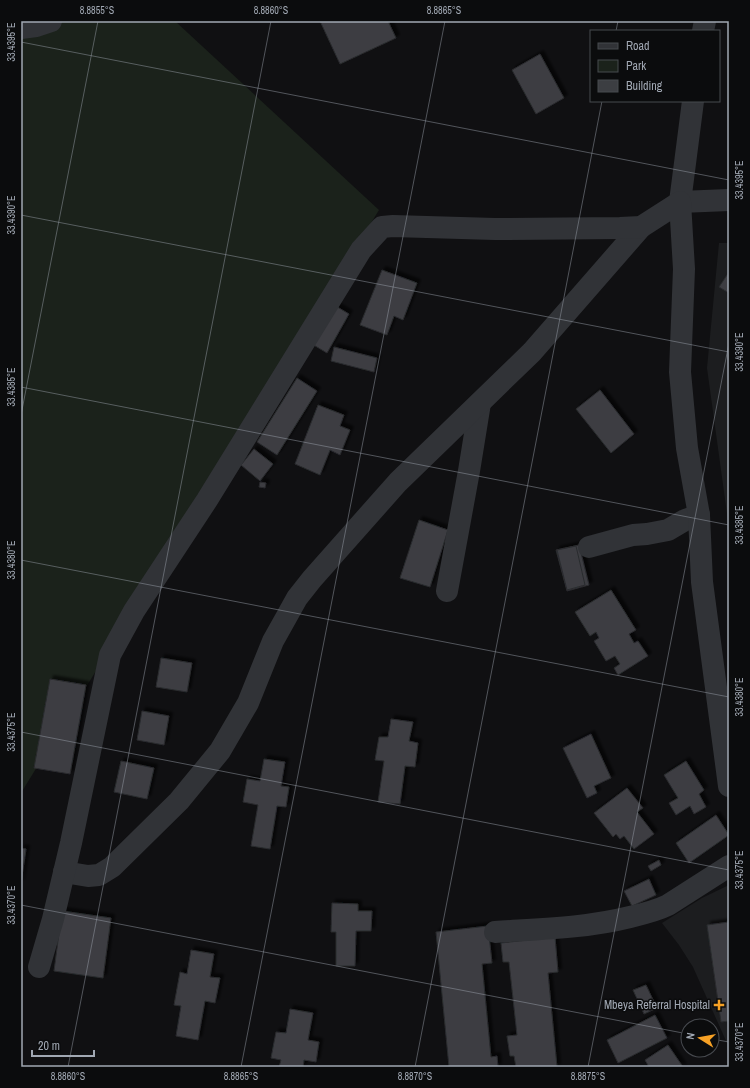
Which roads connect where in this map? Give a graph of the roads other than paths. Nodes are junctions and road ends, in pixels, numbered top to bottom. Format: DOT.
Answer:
graph roads {
  1 [pos="51,21"];
  2 [pos="21,28"];
  3 [pos="693,102"];
  4 [pos="729,200"];
  5 [pos="680,202"];
  6 [pos="641,227"];
  7 [pos="480,403"];
  8 [pos="698,515"];
  9 [pos="589,547"];
  10 [pos="447,591"];
  11 [pos="729,786"];
  12 [pos="729,866"];
  13 [pos="64,872"];
  14 [pos="495,932"];
  15 [pos="39,967"];
  1 -- 2 [label="street"];
  3 -- 5 [label="street"];
  4 -- 5 [label="street"];
  5 -- 6 [label="street"];
  5 -- 8 [label="street"];
  6 -- 7 [label="street"];
  6 -- 13 [label="street"];
  7 -- 10 [label="street"];
  7 -- 13 [label="street"];
  8 -- 9 [label="street"];
  8 -- 11 [label="street"];
  12 -- 14 [label="street"];
  13 -- 15 [label="street"];
}
